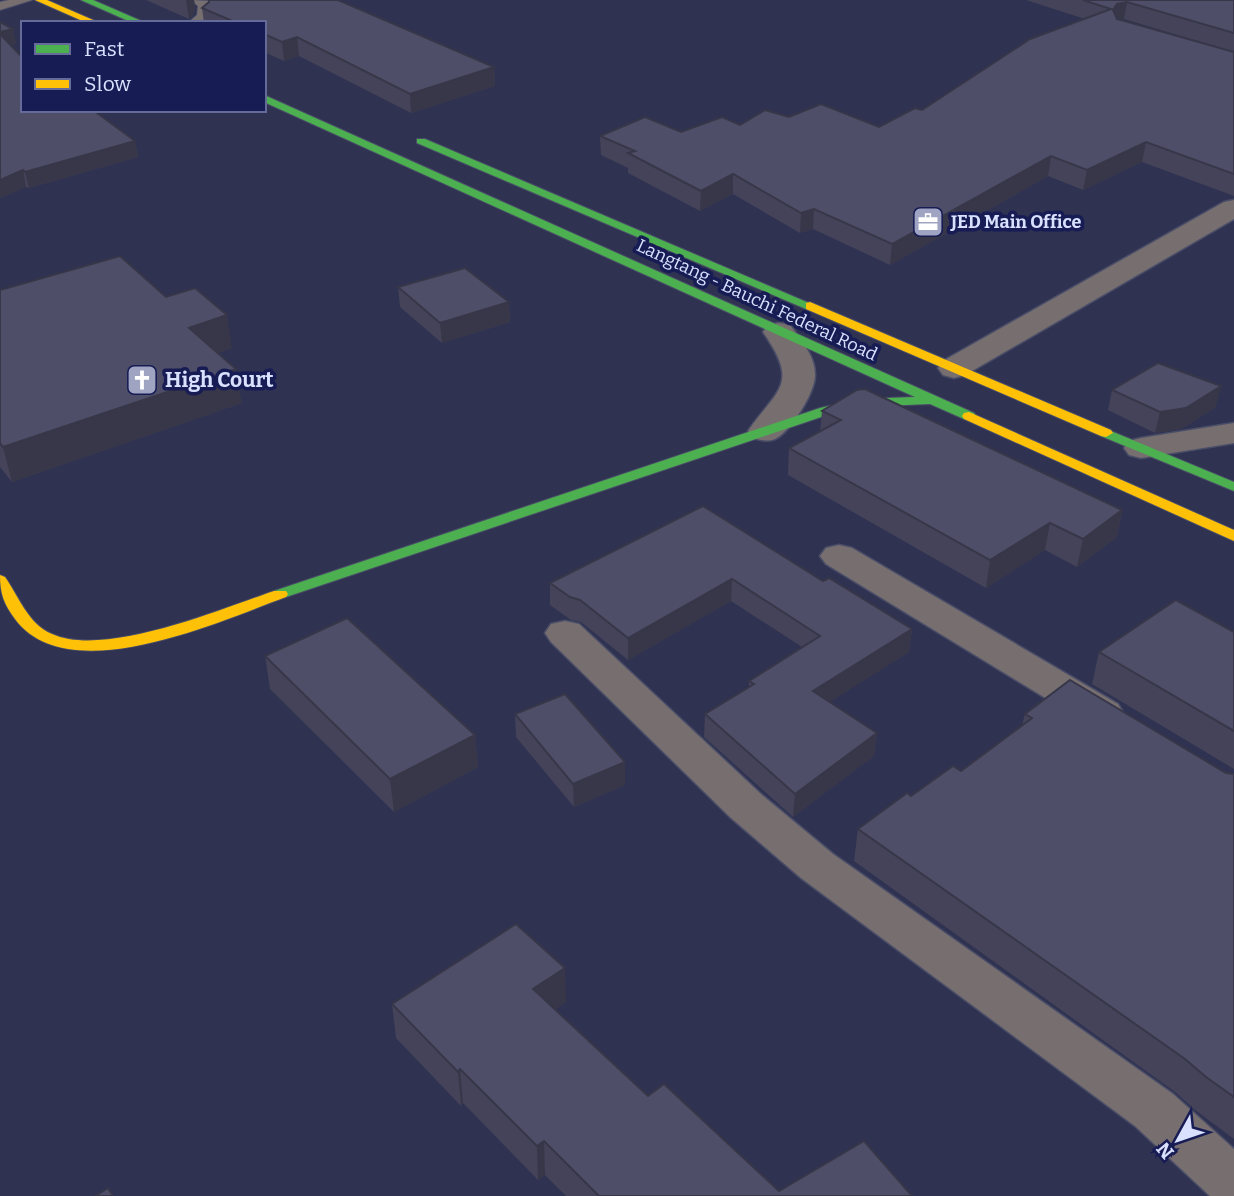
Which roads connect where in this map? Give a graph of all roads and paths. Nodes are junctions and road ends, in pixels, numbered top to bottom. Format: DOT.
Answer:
graph roads {
  1 [pos="26,0"];
  2 [pos="39,0"];
  3 [pos="85,0"];
  4 [pos="197,0"];
  5 [pos="0,6"];
  6 [pos="91,21"];
  7 [pos="137,21"];
  8 [pos="197,21"];
  9 [pos="266,99"];
  10 [pos="404,133"];
  11 [pos="1234,208"];
  12 [pos="747,279"];
  13 [pos="707,299"];
  14 [pos="779,332"];
  15 [pos="954,368"];
  16 [pos="929,400"];
  17 [pos="765,431"];
  18 [pos="1234,433"];
  19 [pos="1141,448"];
  20 [pos="1234,487"];
  21 [pos="1234,536"];
  22 [pos="839,556"];
  23 [pos="0,580"];
  24 [pos="565,633"];
  25 [pos="1138,735"];
  26 [pos="1234,1183"];
  1 -- 5 [label="lane"];
  2 -- 6 [label="main road"];
  3 -- 7 [label="main road"];
  4 -- 8 [label="lane"];
  9 -- 13 [label="main road, Langtang - Bauchi Federal Road"];
  10 -- 12 [label="main road, Langtang - Bauchi Federal Road"];
  11 -- 15 [label="street"];
  12 -- 13 [label="main road"];
  12 -- 15 [label="main road, Langtang - Bauchi Federal Road"];
  13 -- 14 [label="main road, Langtang - Bauchi Federal Road"];
  14 -- 16 [label="main road, Langtang - Bauchi Federal Road"];
  14 -- 17 [label="street"];
  15 -- 19 [label="main road, Langtang - Bauchi Federal Road"];
  16 -- 17 [label="main road"];
  16 -- 21 [label="main road, Langtang - Bauchi Federal Road"];
  17 -- 23 [label="main road"];
  18 -- 19 [label="street"];
  19 -- 20 [label="main road, Langtang - Bauchi Federal Road"];
  22 -- 25 [label="street"];
  24 -- 26 [label="street"];
}
